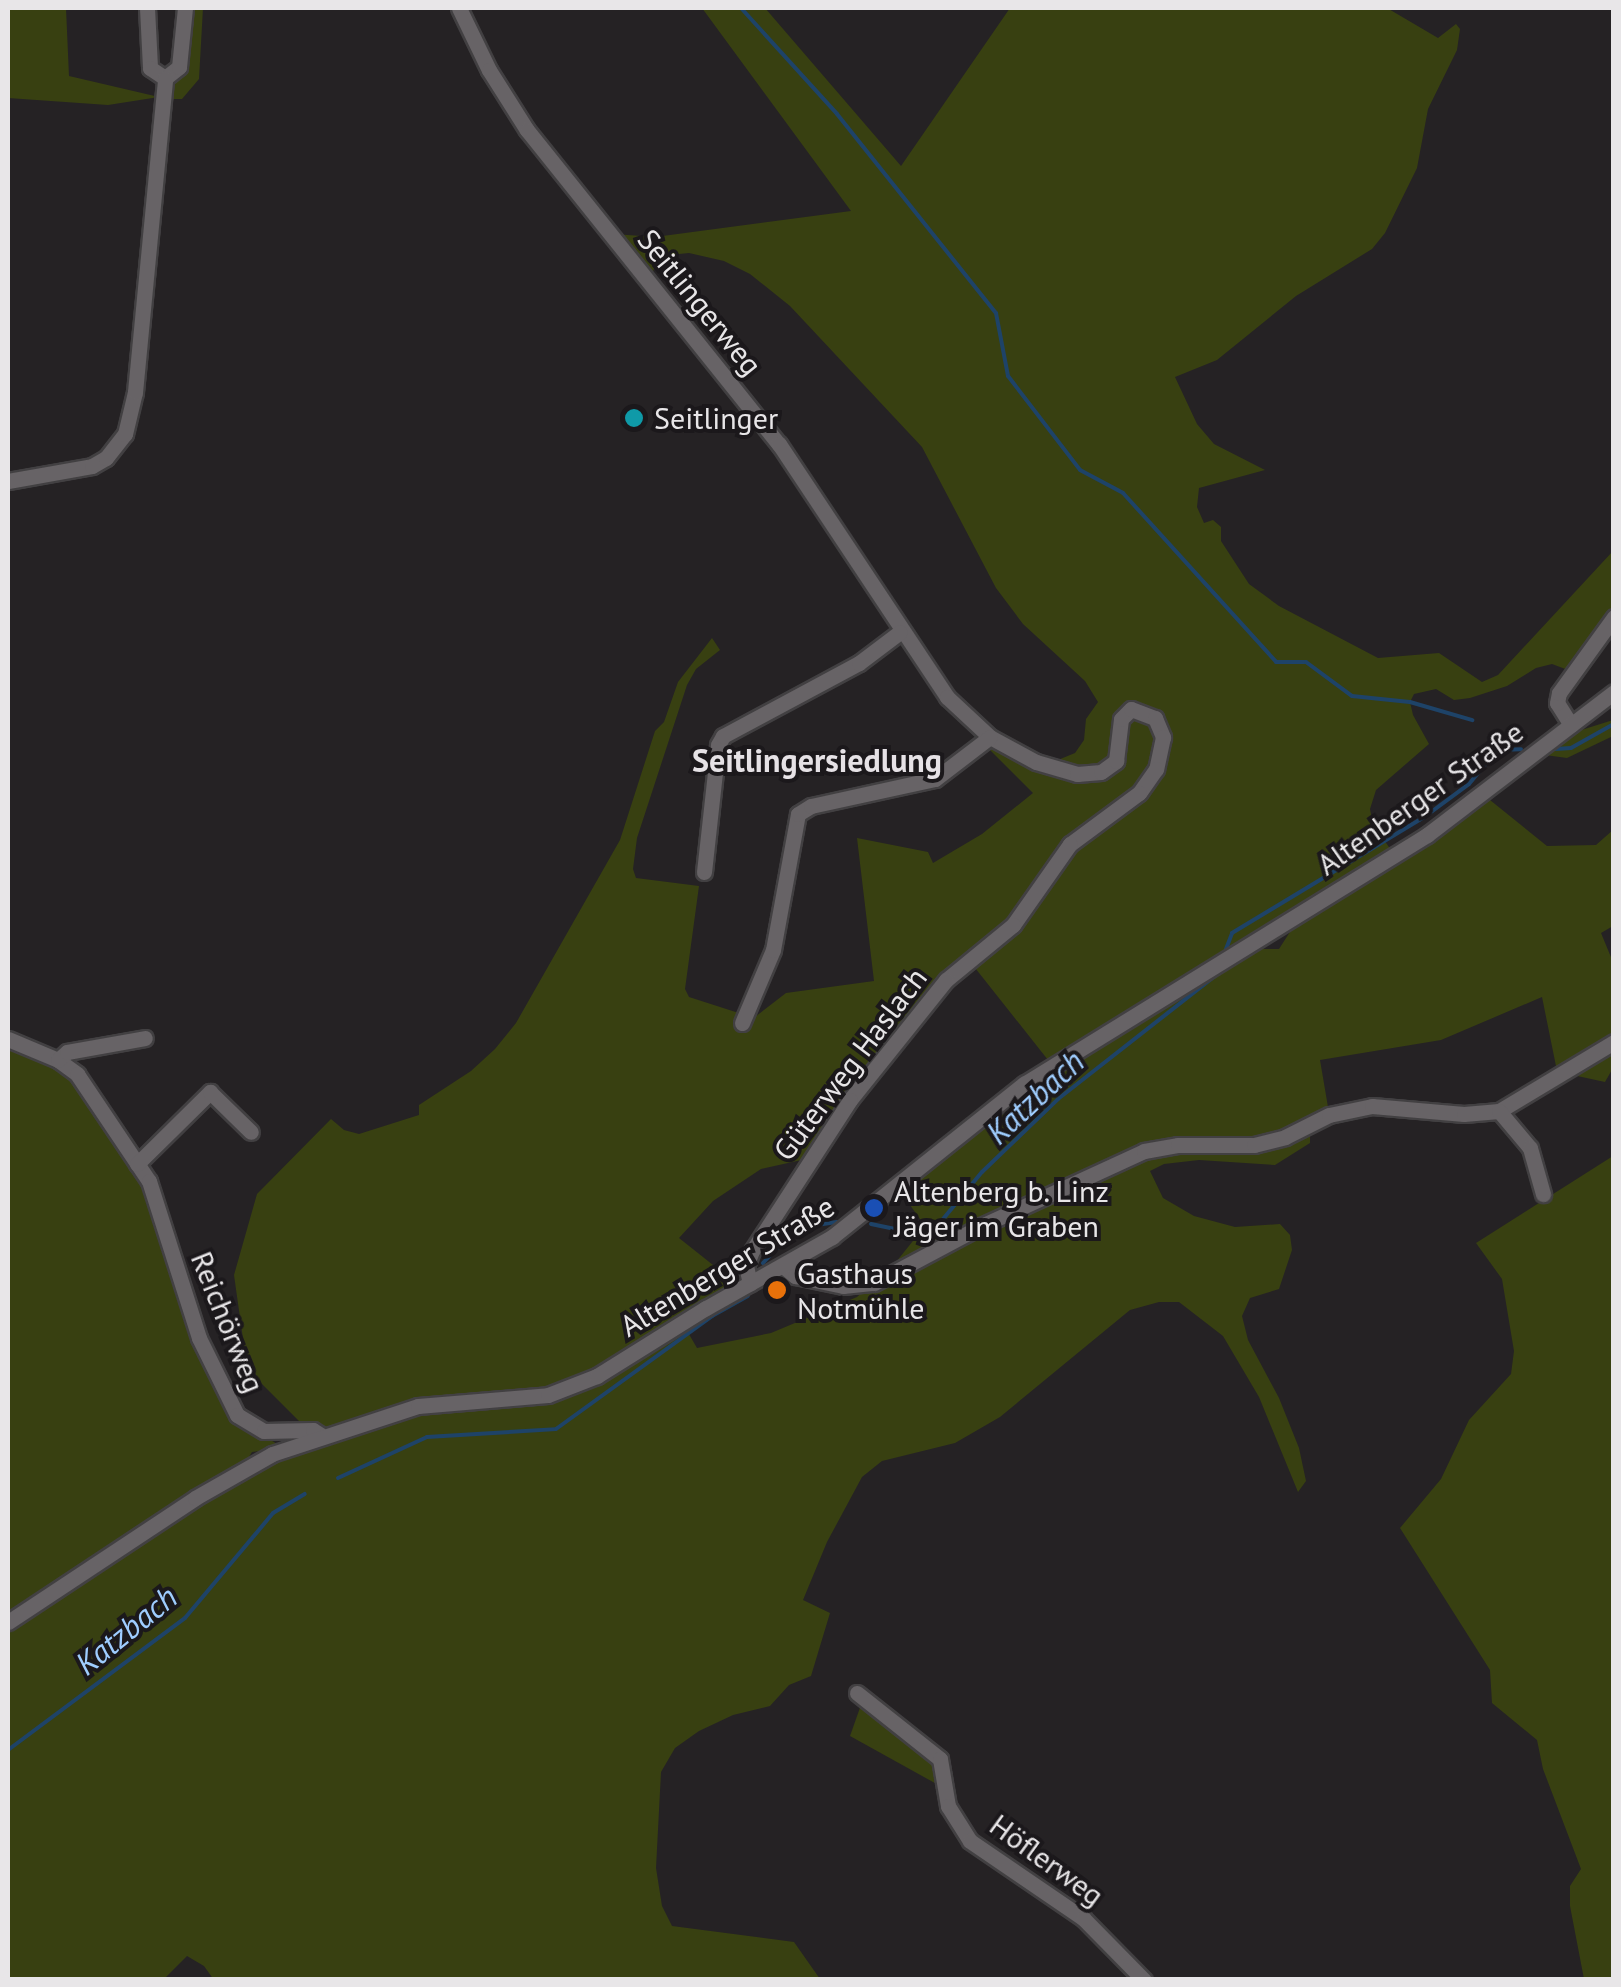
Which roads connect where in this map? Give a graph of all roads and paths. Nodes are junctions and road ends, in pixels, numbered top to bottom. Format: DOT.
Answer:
graph roads {
  1 [pos="147,8"];
  2 [pos="185,8"];
  3 [pos="459,8"];
  4 [pos="166,78"];
  5 [pos="8,481"];
  6 [pos="1614,617"];
  7 [pos="900,632"];
  8 [pos="1614,692"];
  9 [pos="1571,724"];
  10 [pos="990,737"];
  11 [pos="704,872"];
  12 [pos="742,1023"];
  13 [pos="145,1038"];
  14 [pos="8,1039"];
  15 [pos="1614,1042"];
  16 [pos="58,1060"];
  17 [pos="1499,1111"];
  18 [pos="251,1132"];
  19 [pos="137,1164"];
  20 [pos="1543,1194"];
  21 [pos="783,1266"];
  22 [pos="750,1284"];
  23 [pos="322,1435"];
  24 [pos="8,1622"];
  25 [pos="857,1693"];
  26 [pos="1144,1980"];
  1 -- 4 [label="street"];
  2 -- 4 [label="street"];
  3 -- 7 [label="street, Seitlingerweg"];
  4 -- 5 [label="street"];
  6 -- 9 [label="street"];
  7 -- 10 [label="street, Güterweg Haslach"];
  7 -- 11 [label="street"];
  8 -- 9 [label="street, Altenberger Straße"];
  9 -- 21 [label="street, Altenberger Straße"];
  10 -- 12 [label="street"];
  10 -- 22 [label="street, Güterweg Haslach"];
  13 -- 16 [label="street"];
  14 -- 16 [label="street, Reichörweg"];
  15 -- 17 [label="street"];
  16 -- 19 [label="street, Reichörweg"];
  17 -- 20 [label="street"];
  17 -- 21 [label="street"];
  18 -- 19 [label="street"];
  19 -- 23 [label="street, Reichörweg"];
  21 -- 22 [label="street, Altenberger Straße"];
  22 -- 23 [label="street, Altenberger Straße"];
  23 -- 24 [label="street, Altenberger Straße"];
  25 -- 26 [label="street, Höflerweg"];
}
